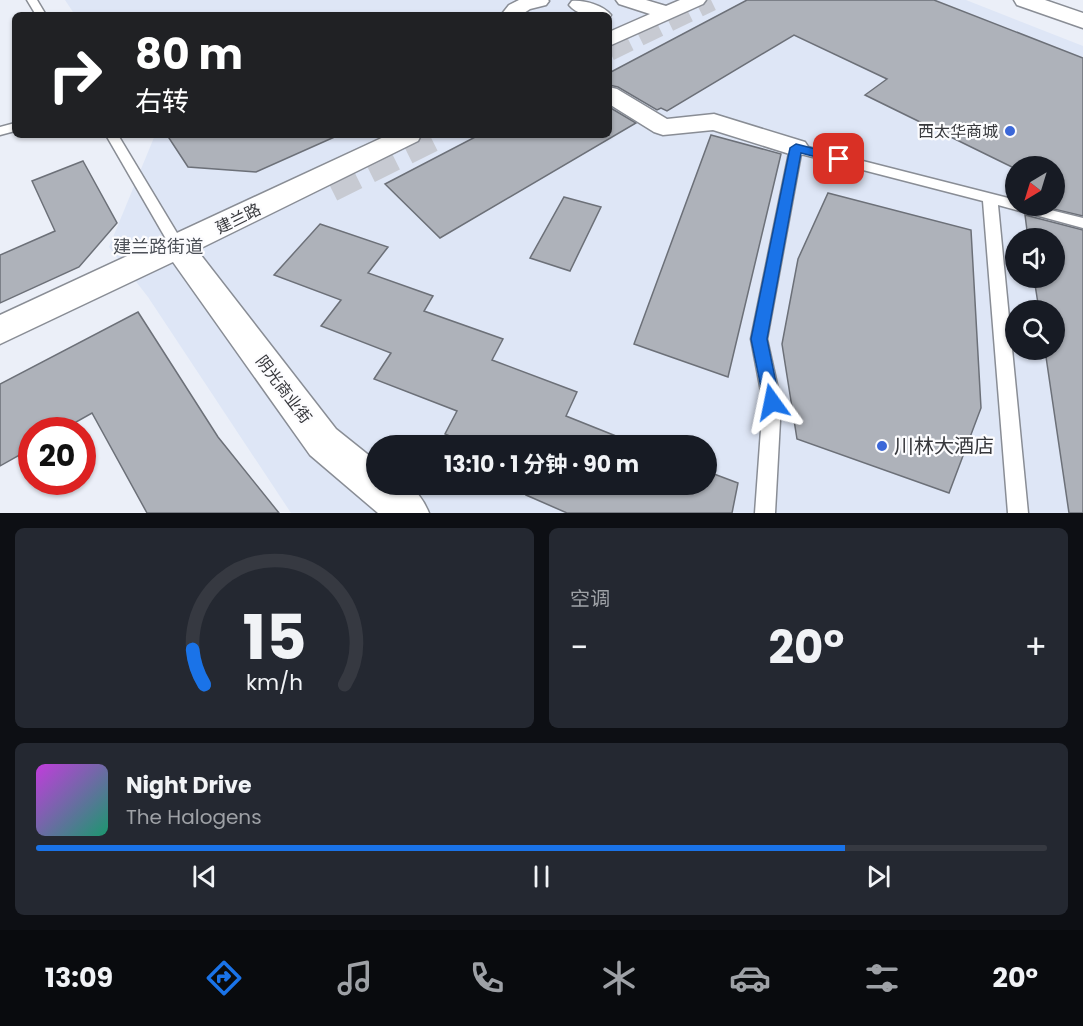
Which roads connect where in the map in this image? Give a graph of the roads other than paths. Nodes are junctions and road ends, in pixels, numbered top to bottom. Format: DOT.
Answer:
graph roads {
  1 [pos="626,0"];
  2 [pos="696,0"];
  3 [pos="1025,0"];
  4 [pos="539,1"];
  5 [pos="579,5"];
  6 [pos="512,12"];
  7 [pos="594,12"];
  8 [pos="667,13"];
  9 [pos="612,20"];
  10 [pos="1083,21"];
  11 [pos="632,29"];
  12 [pos="612,39"];
  13 [pos="612,96"];
  14 [pos="114,138"];
  15 [pos="404,138"];
  16 [pos="796,148"];
  17 [pos="990,199"];
  18 [pos="1005,202"];
  19 [pos="1057,216"];
  20 [pos="1083,223"];
  21 [pos="178,247"];
  22 [pos="0,330"];
  23 [pos="409,513"];
  24 [pos="765,513"];
  25 [pos="1018,513"];
  1 -- 8 [label="street"];
  2 -- 8 [label="street"];
  3 -- 10 [label="main road"];
  4 -- 6 [label="street"];
  5 -- 7 [label="street"];
  8 -- 11 [label="street"];
  9 -- 11 [label="street"];
  11 -- 12 [label="street"];
  13 -- 16 [label="street"];
  14 -- 21 [label="lane"];
  15 -- 21 [label="street, 建兰路"];
  16 -- 17 [label="lane"];
  16 -- 24 [label="lane"];
  17 -- 18 [label="lane"];
  17 -- 25 [label="lane"];
  19 -- 20 [label="lane"];
  21 -- 22 [label="street, 建兰路"];
  21 -- 23 [label="street, 阴光商业街"];
}
